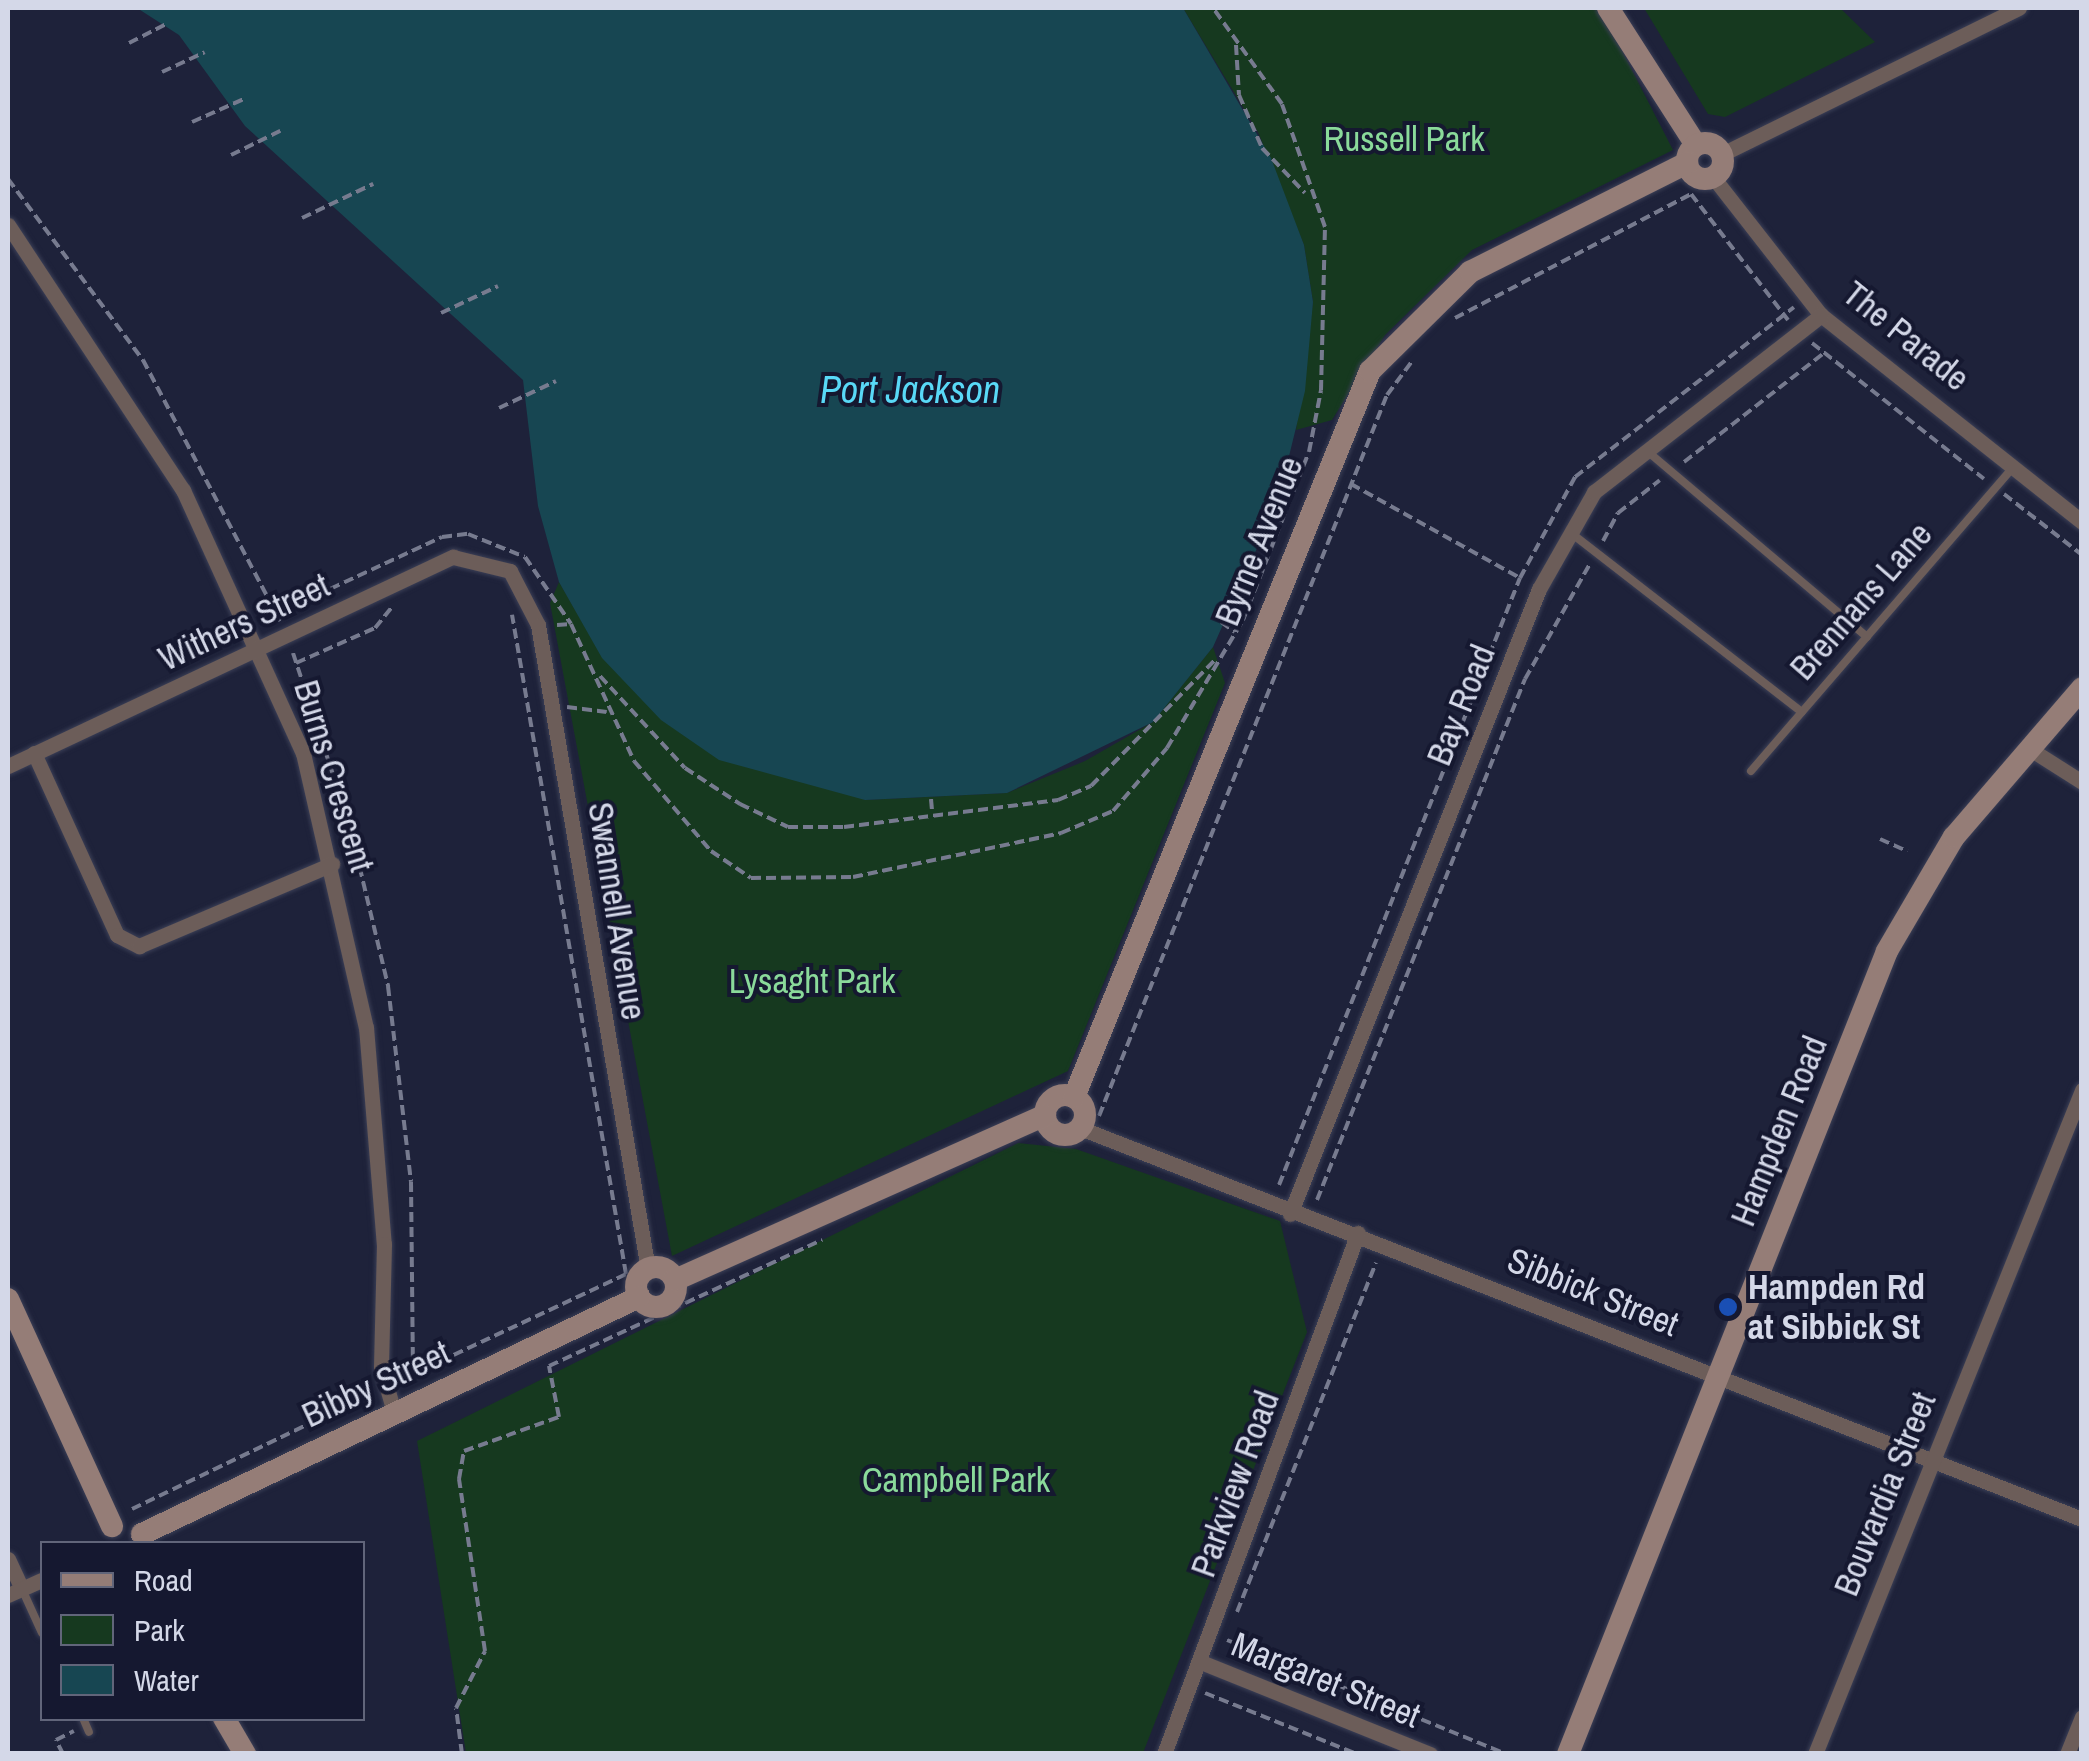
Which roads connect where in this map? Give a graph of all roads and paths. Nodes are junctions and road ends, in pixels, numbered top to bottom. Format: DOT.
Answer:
graph roads {
  1 [pos="1213,8"];
  2 [pos="1608,8"];
  3 [pos="2019,8"];
  4 [pos="168,23"];
  5 [pos="1236,40"];
  6 [pos="129,43"];
  7 [pos="205,52"];
  8 [pos="162,72"];
  9 [pos="244,99"];
  10 [pos="192,122"];
  11 [pos="280,131"];
  12 [pos="1692,154"];
  13 [pos="1722,154"];
  14 [pos="231,155"];
  15 [pos="1712,178"];
  16 [pos="8,179"];
  17 [pos="373,184"];
  18 [pos="1309,198"];
  19 [pos="302,218"];
  20 [pos="8,225"];
  21 [pos="498,286"];
  22 [pos="441,313"];
  23 [pos="1821,315"];
  24 [pos="1790,324"];
  25 [pos="1445,326"];
  26 [pos="1812,343"];
  27 [pos="1422,351"];
  28 [pos="1824,353"];
  29 [pos="556,381"];
  30 [pos="499,408"];
  31 [pos="1647,451"];
  32 [pos="2013,467"];
  33 [pos="1668,475"];
  34 [pos="1351,484"];
  35 [pos="1995,488"];
  36 [pos="2082,522"];
  37 [pos="1571,533"];
  38 [pos="1597,551"];
  39 [pos="2082,555"];
  40 [pos="510,571"];
  41 [pos="1520,578"];
  42 [pos="396,602"];
  43 [pos="508,604"];
  44 [pos="280,622"];
  45 [pos="1221,622"];
  46 [pos="538,625"];
  47 [pos="1235,632"];
  48 [pos="1867,637"];
  49 [pos="261,648"];
  50 [pos="1220,656"];
  51 [pos="296,663"];
  52 [pos="597,673"];
  53 [pos="2082,688"];
  54 [pos="552,709"];
  55 [pos="608,712"];
  56 [pos="1802,712"];
  57 [pos="2030,749"];
  58 [pos="34,753"];
  59 [pos="8,766"];
  60 [pos="1751,772"];
  61 [pos="2082,782"];
  62 [pos="931,799"];
  63 [pos="932,810"];
  64 [pos="1880,839"];
  65 [pos="1906,851"];
  66 [pos="332,864"];
  67 [pos="2082,1090"];
  68 [pos="1074,1097"];
  69 [pos="1045,1115"];
  70 [pos="1086,1132"];
  71 [pos="1317,1200"];
  72 [pos="1290,1214"];
  73 [pos="840,1231"];
  74 [pos="1358,1233"];
  75 [pos="1385,1240"];
  76 [pos="648,1269"];
  77 [pos="676,1280"];
  78 [pos="638,1297"];
  79 [pos="9,1305"];
  80 [pos="413,1374"];
  81 [pos="1720,1374"];
  82 [pos="354,1402"];
  83 [pos="394,1412"];
  84 [pos="1930,1458"];
  85 [pos="132,1509"];
  86 [pos="2082,1519"];
  87 [pos="108,1535"];
  88 [pos="143,1539"];
  89 [pos="8,1560"];
  90 [pos="40,1581"];
  91 [pos="15,1592"];
  92 [pos="40,1629"];
  93 [pos="1201,1662"];
  94 [pos="1205,1694"];
  95 [pos="2082,1717"];
  96 [pos="226,1721"];
  97 [pos="86,1725"];
  98 [pos="62,1754"];
  99 [pos="110,1754"];
  100 [pos="166,1754"];
  101 [pos="245,1754"];
  102 [pos="462,1754"];
  103 [pos="1164,1754"];
  104 [pos="1357,1754"];
  105 [pos="1430,1754"];
  106 [pos="1506,1754"];
  107 [pos="1568,1754"];
  108 [pos="1815,1754"];
  109 [pos="2067,1754"];
  1 -- 5 [label="path"];
  2 -- 12 [label="street"];
  3 -- 13 [label="street"];
  4 -- 6 [label="path"];
  5 -- 18 [label="path"];
  5 -- 18 [label="path"];
  7 -- 8 [label="path"];
  9 -- 10 [label="path"];
  11 -- 14 [label="path"];
  12 -- 13 [label="street"];
  12 -- 15 [label="street"];
  12 -- 68 [label="street, Byrne Avenue"];
  13 -- 15 [label="street"];
  15 -- 23 [label="street, The Parade"];
  16 -- 44 [label="path"];
  17 -- 19 [label="path"];
  18 -- 47 [label="path"];
  20 -- 49 [label="street, Burns Crescent"];
  21 -- 22 [label="path"];
  23 -- 31 [label="street, Bay Road"];
  23 -- 32 [label="street, The Parade"];
  24 -- 25 [label="path"];
  26 -- 28 [label="path"];
  27 -- 34 [label="path"];
  28 -- 33 [label="path"];
  28 -- 35 [label="path"];
  29 -- 30 [label="path"];
  31 -- 33 [label="lane"];
  31 -- 37 [label="street, Bay Road"];
  32 -- 35 [label="lane, Brennans Lane"];
  32 -- 36 [label="street, The Parade"];
  33 -- 38 [label="path"];
  33 -- 48 [label="lane"];
  34 -- 41 [label="path"];
  34 -- 70 [label="path"];
  35 -- 39 [label="path"];
  35 -- 48 [label="lane, Brennans Lane"];
  37 -- 38 [label="lane"];
  37 -- 72 [label="street, Bay Road"];
  38 -- 56 [label="lane"];
  38 -- 71 [label="path"];
  40 -- 46 [label="street, Swannell Avenue"];
  40 -- 49 [label="street, Withers Street"];
  42 -- 51 [label="path"];
  43 -- 80 [label="path"];
  45 -- 47 [label="path"];
  46 -- 52 [label="path"];
  46 -- 54 [label="street, Swannell Avenue"];
  47 -- 50 [label="path"];
  48 -- 56 [label="lane, Brennans Lane"];
  49 -- 58 [label="street, Withers Street"];
  49 -- 66 [label="street, Burns Crescent"];
  50 -- 55 [label="path"];
  50 -- 63 [label="path"];
  52 -- 55 [label="path"];
  52 -- 63 [label="path"];
  53 -- 57 [label="street, Hampden Road"];
  54 -- 55 [label="path"];
  54 -- 76 [label="street, Swannell Avenue"];
  56 -- 60 [label="lane, Brennans Lane"];
  57 -- 61 [label="street"];
  57 -- 81 [label="street, Hampden Road"];
  58 -- 59 [label="street, Withers Street"];
  58 -- 66 [label="street"];
  62 -- 63 [label="path"];
  64 -- 65 [label="path"];
  66 -- 83 [label="street, Burns Crescent"];
  67 -- 84 [label="street, Bouvardia Street"];
  68 -- 69 [label="street"];
  68 -- 70 [label="street"];
  69 -- 70 [label="street"];
  69 -- 77 [label="street"];
  70 -- 72 [label="street, Sibbick Street"];
  72 -- 74 [label="street, Sibbick Street"];
  73 -- 102 [label="path"];
  74 -- 75 [label="street, Sibbick Street"];
  74 -- 93 [label="street, Parkview Road"];
  75 -- 81 [label="street, Sibbick Street"];
  75 -- 106 [label="path"];
  76 -- 77 [label="street"];
  76 -- 78 [label="street"];
  77 -- 78 [label="street, Bibby Street"];
  78 -- 83 [label="street, Bibby Street"];
  79 -- 87 [label="street"];
  81 -- 84 [label="street, Sibbick Street"];
  81 -- 107 [label="street, Hampden Road"];
  82 -- 85 [label="path"];
  83 -- 88 [label="street, Bibby Street"];
  84 -- 86 [label="street, Sibbick Street"];
  84 -- 108 [label="street, Bouvardia Street"];
  87 -- 88 [label="street"];
  89 -- 91 [label="street"];
  90 -- 91 [label="street"];
  91 -- 92 [label="lane"];
  93 -- 103 [label="street, Parkview Road"];
  93 -- 105 [label="street, Margaret Street"];
  94 -- 104 [label="path"];
  95 -- 109 [label="street"];
  96 -- 101 [label="street"];
  97 -- 98 [label="path"];
  99 -- 100 [label="path"];
}
